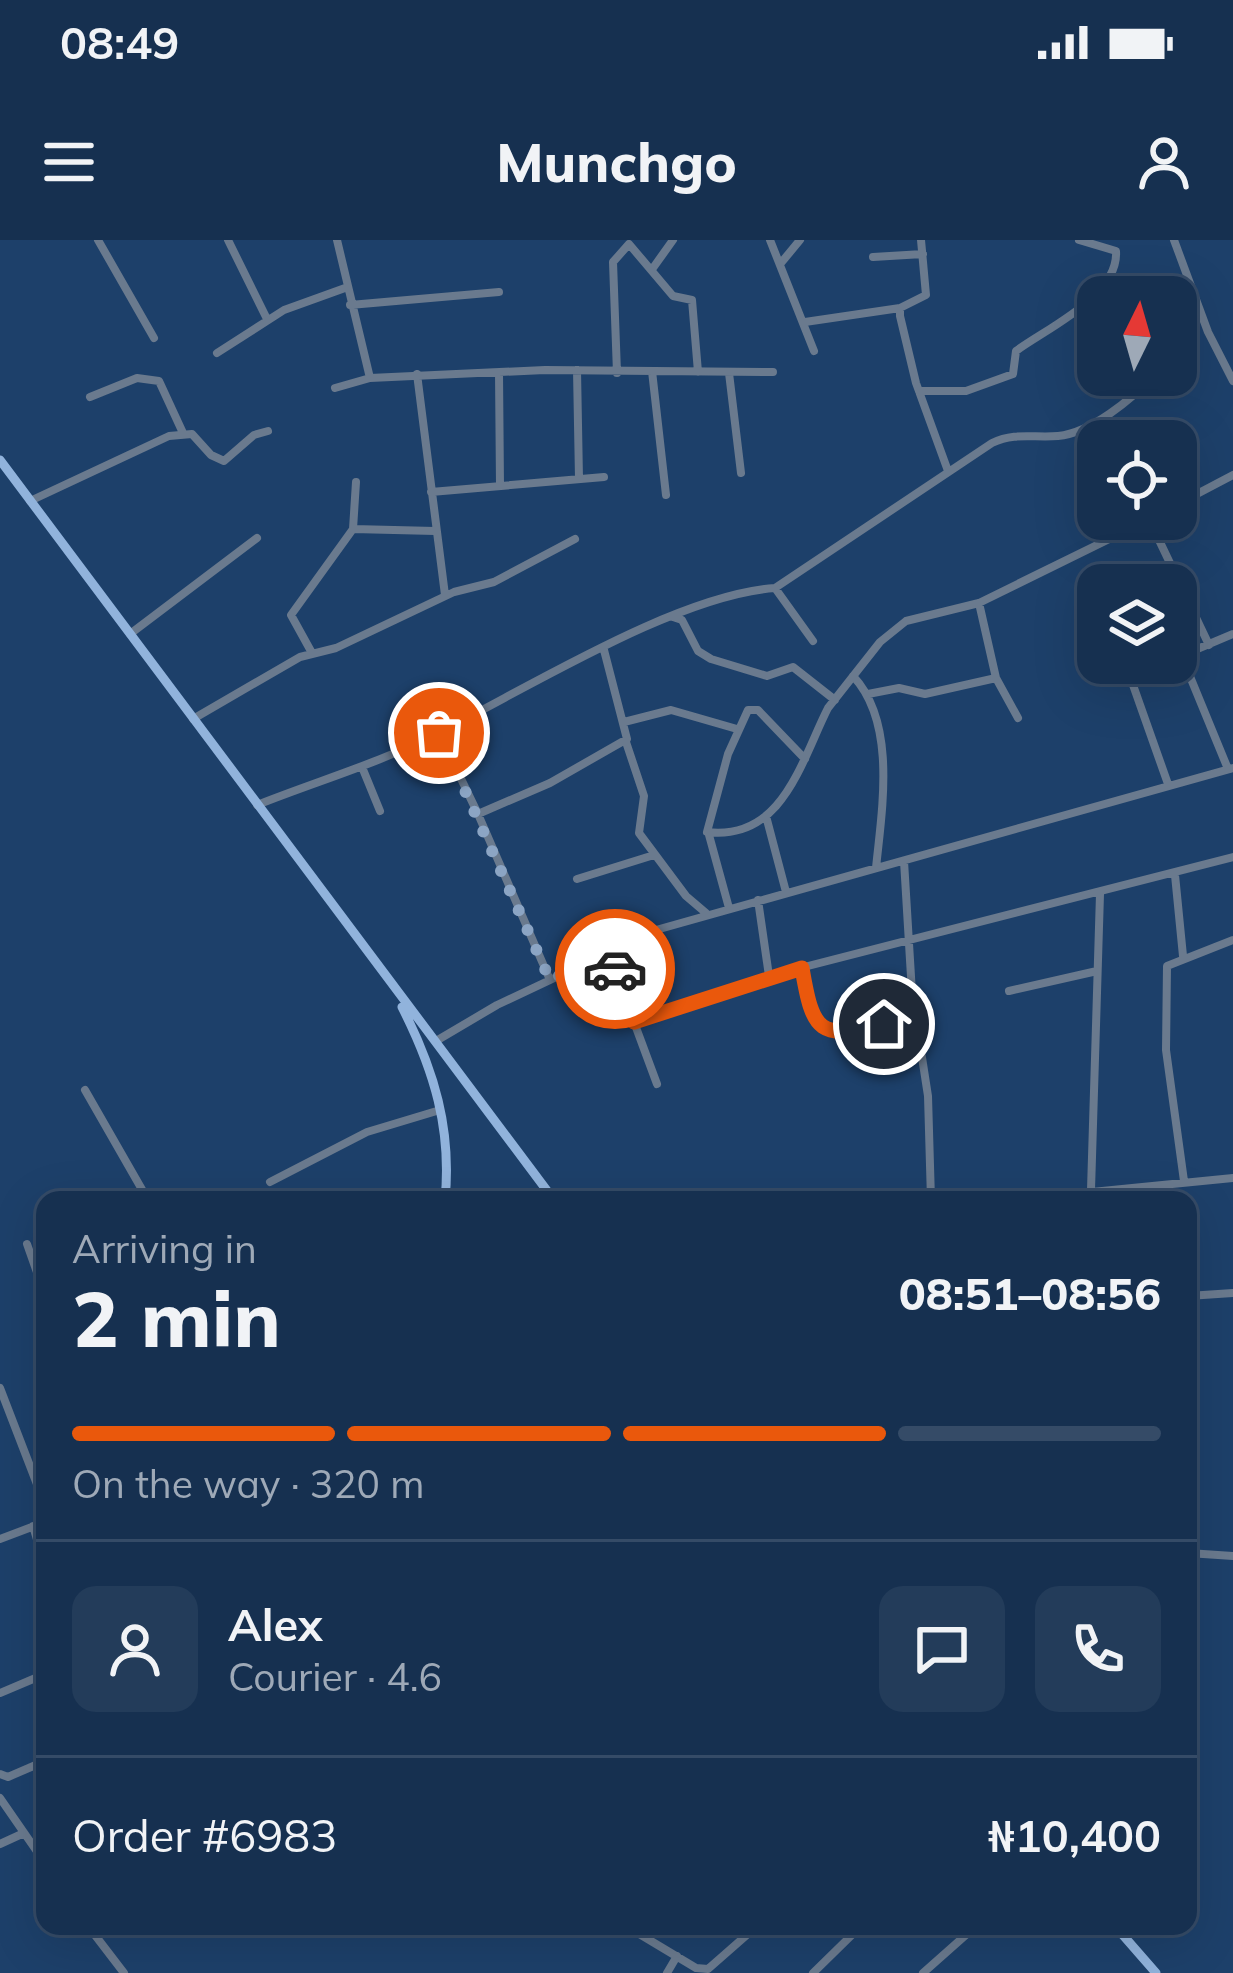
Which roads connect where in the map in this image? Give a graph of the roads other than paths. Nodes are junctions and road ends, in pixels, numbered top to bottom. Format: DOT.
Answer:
graph roads {
  1 [pos="98,240"];
  2 [pos="228,240"];
  3 [pos="337,240"];
  4 [pos="673,240"];
  5 [pos="770,240"];
  6 [pos="800,240"];
  7 [pos="921,240"];
  8 [pos="1079,240"];
  9 [pos="1174,240"];
  10 [pos="923,254"];
  11 [pos="873,256"];
  12 [pos="781,263"];
  13 [pos="652,269"];
  14 [pos="1187,276"];
  15 [pos="346,288"];
  16 [pos="499,292"];
  17 [pos="1197,303"];
  18 [pos="350,305"];
  19 [pos="900,308"];
  20 [pos="267,319"];
  21 [pos="805,322"];
  22 [pos="154,338"];
  23 [pos="814,351"];
  24 [pos="217,353"];
  25 [pos="577,370"];
  26 [pos="652,371"];
  27 [pos="773,372"];
  28 [pos="499,373"];
  29 [pos="616,373"];
  30 [pos="698,373"];
  31 [pos="729,373"];
  32 [pos="417,374"];
  33 [pos="370,378"];
  34 [pos="1233,381"];
  35 [pos="335,388"];
  36 [pos="919,391"];
  37 [pos="1132,396"];
  38 [pos="90,397"];
  39 [pos="268,431"];
  40 [pos="183,434"];
  41 [pos="0,460"];
  42 [pos="949,471"];
  43 [pos="741,473"];
  44 [pos="1233,476"];
  45 [pos="604,477"];
  46 [pos="579,478"];
  47 [pos="356,482"];
  48 [pos="500,486"];
  49 [pos="431,492"];
  50 [pos="666,495"];
  51 [pos="1197,495"];
  52 [pos="30,501"];
  53 [pos="353,529"];
  54 [pos="436,531"];
  55 [pos="256,538"];
  56 [pos="575,539"];
  57 [pos="1106,540"];
  58 [pos="1159,540"];
  59 [pos="775,588"];
  60 [pos="445,596"];
  61 [pos="979,603"];
  62 [pos="671,616"];
  63 [pos="130,634"];
  64 [pos="1233,634"];
  65 [pos="813,641"];
  66 [pos="1209,645"];
  67 [pos="604,650"];
  68 [pos="1197,650"];
  69 [pos="312,653"];
  70 [pos="853,676"];
  71 [pos="996,678"];
  72 [pos="1133,684"];
  73 [pos="1191,684"];
  74 [pos="868,694"];
  75 [pos="835,700"];
  76 [pos="1018,718"];
  77 [pos="193,719"];
  78 [pos="624,722"];
  79 [pos="737,729"];
  80 [pos="439,733"];
  81 [pos="626,742"];
  82 [pos="805,758"];
  83 [pos="362,767"];
  84 [pos="1230,769"];
  85 [pos="1168,784"];
  86 [pos="257,805"];
  87 [pos="380,811"];
  88 [pos="478,814"];
  89 [pos="766,816"];
  90 [pos="709,835"];
  91 [pos="654,855"];
  92 [pos="1233,857"];
  93 [pos="904,861"];
  94 [pos="876,868"];
  95 [pos="1175,875"];
  96 [pos="577,879"];
  97 [pos="786,892"];
  98 [pos="1100,894"];
  99 [pos="758,900"];
  100 [pos="729,908"];
  101 [pos="706,913"];
  102 [pos="1233,940"];
  103 [pos="908,944"];
  104 [pos="608,952"];
  105 [pos="1184,956"];
  106 [pos="802,968"];
  107 [pos="1097,971"];
  108 [pos="769,976"];
  109 [pos="550,980"];
  110 [pos="395,991"];
  111 [pos="1009,991"];
  112 [pos="916,1016"];
  113 [pos="634,1022"];
  114 [pos="436,1042"];
  115 [pos="657,1084"];
  116 [pos="85,1090"];
  117 [pos="442,1109"];
  118 [pos="1233,1178"];
  119 [pos="270,1181"];
  120 [pos="1184,1181"];
  121 [pos="1091,1190"];
  122 [pos="143,1191"];
  123 [pos="446,1191"];
  124 [pos="547,1191"];
  125 [pos="931,1191"];
  126 [pos="1087,1191"];
  127 [pos="27,1244"];
  128 [pos="36,1269"];
  129 [pos="1233,1293"];
  130 [pos="1197,1295"];
  131 [pos="0,1388"];
  132 [pos="36,1482"];
  133 [pos="36,1525"];
  134 [pos="33,1526"];
  135 [pos="36,1536"];
  136 [pos="0,1538"];
  137 [pos="1197,1554"];
  138 [pos="1233,1556"];
  139 [pos="36,1678"];
  140 [pos="0,1693"];
  141 [pos="36,1765"];
  142 [pos="0,1774"];
  143 [pos="0,1798"];
  144 [pos="24,1833"];
  145 [pos="0,1844"];
  146 [pos="36,1850"];
  147 [pos="95,1935"];
  148 [pos="641,1935"];
  149 [pos="747,1935"];
  150 [pos="852,1935"];
  151 [pos="966,1935"];
  152 [pos="1123,1935"];
  153 [pos="677,1956"];
  154 [pos="124,1973"];
  155 [pos="667,1973"];
  156 [pos="813,1973"];
  157 [pos="923,1973"];
  158 [pos="1156,1973"];
  1 -- 22 [label="street"];
  2 -- 20 [label="street"];
  3 -- 15 [label="street"];
  4 -- 13 [label="street"];
  5 -- 12 [label="street"];
  6 -- 12 [label="street"];
  7 -- 10 [label="street"];
  8 -- 36 [label="street"];
  9 -- 14 [label="street"];
  10 -- 11 [label="street"];
  10 -- 19 [label="street"];
  12 -- 21 [label="street"];
  13 -- 29 [label="street"];
  13 -- 30 [label="street"];
  15 -- 18 [label="street"];
  15 -- 20 [label="street"];
  16 -- 18 [label="street"];
  17 -- 34 [label="street"];
  18 -- 33 [label="street"];
  19 -- 21 [label="street"];
  19 -- 36 [label="street"];
  20 -- 24 [label="street"];
  21 -- 23 [label="street"];
  25 -- 28 [label="street"];
  25 -- 29 [label="street"];
  25 -- 46 [label="street"];
  26 -- 29 [label="street"];
  26 -- 30 [label="street"];
  26 -- 50 [label="street"];
  27 -- 31 [label="street"];
  28 -- 32 [label="street"];
  28 -- 48 [label="street"];
  30 -- 31 [label="street"];
  31 -- 43 [label="street"];
  32 -- 33 [label="street"];
  32 -- 49 [label="street"];
  33 -- 35 [label="street"];
  36 -- 42 [label="street"];
  37 -- 42 [label="street"];
  38 -- 40 [label="street"];
  39 -- 40 [label="street"];
  40 -- 52 [label="street"];
  41 -- 52 [label="main road"];
  42 -- 59 [label="street"];
  44 -- 51 [label="street"];
  45 -- 46 [label="street"];
  46 -- 48 [label="street"];
  47 -- 53 [label="street"];
  48 -- 49 [label="street"];
  49 -- 54 [label="street"];
  52 -- 63 [label="main road"];
  53 -- 54 [label="street"];
  53 -- 69 [label="street"];
  54 -- 60 [label="street"];
  55 -- 63 [label="street"];
  56 -- 60 [label="street"];
  57 -- 61 [label="street"];
  58 -- 66 [label="street"];
  59 -- 62 [label="street"];
  59 -- 65 [label="street"];
  60 -- 69 [label="street"];
  61 -- 70 [label="street"];
  61 -- 71 [label="street"];
  62 -- 67 [label="street"];
  62 -- 75 [label="street"];
  63 -- 77 [label="main road"];
  64 -- 66 [label="street"];
  66 -- 68 [label="street"];
  67 -- 78 [label="street"];
  67 -- 80 [label="street"];
  69 -- 77 [label="street"];
  70 -- 74 [label="street"];
  70 -- 75 [label="street"];
  71 -- 74 [label="street"];
  71 -- 76 [label="street"];
  72 -- 85 [label="street"];
  73 -- 84 [label="street"];
  74 -- 94 [label="street"];
  75 -- 82 [label="street"];
  77 -- 86 [label="main road"];
  78 -- 79 [label="street"];
  78 -- 81 [label="street"];
  79 -- 82 [label="street"];
  79 -- 90 [label="street"];
  80 -- 83 [label="street"];
  80 -- 88 [label="street"];
  81 -- 88 [label="street"];
  81 -- 91 [label="street"];
  82 -- 89 [label="street"];
  83 -- 86 [label="street"];
  83 -- 87 [label="street"];
  84 -- 85 [label="street"];
  85 -- 93 [label="street"];
  86 -- 110 [label="main road"];
  88 -- 109 [label="street"];
  89 -- 90 [label="street"];
  89 -- 97 [label="street"];
  90 -- 100 [label="street"];
  91 -- 96 [label="street"];
  91 -- 101 [label="street"];
  92 -- 95 [label="street"];
  93 -- 94 [label="street"];
  93 -- 103 [label="street"];
  94 -- 97 [label="street"];
  95 -- 98 [label="street"];
  95 -- 105 [label="street"];
  97 -- 99 [label="street"];
  98 -- 103 [label="street"];
  98 -- 107 [label="street"];
  99 -- 100 [label="street"];
  99 -- 108 [label="street"];
  100 -- 101 [label="street"];
  101 -- 104 [label="street"];
  102 -- 105 [label="street"];
  103 -- 106 [label="street"];
  103 -- 112 [label="street"];
  104 -- 109 [label="street"];
  104 -- 113 [label="street"];
  105 -- 120 [label="street"];
  106 -- 108 [label="street"];
  106 -- 112 [label="street"];
  107 -- 111 [label="street"];
  107 -- 121 [label="street"];
  108 -- 113 [label="street"];
  109 -- 114 [label="street"];
  110 -- 114 [label="main road"];
  110 -- 117 [label="main road"];
  112 -- 125 [label="street"];
  113 -- 115 [label="street"];
  114 -- 124 [label="main road"];
  116 -- 122 [label="street"];
  117 -- 119 [label="street"];
  117 -- 123 [label="main road"];
  118 -- 120 [label="street"];
  120 -- 121 [label="street"];
  121 -- 126 [label="street"];
  127 -- 128 [label="street"];
  129 -- 130 [label="street"];
  131 -- 132 [label="street"];
  133 -- 134 [label="street"];
  134 -- 135 [label="street"];
  134 -- 136 [label="street"];
  137 -- 138 [label="street"];
  139 -- 140 [label="street"];
  141 -- 142 [label="street"];
  143 -- 144 [label="street"];
  144 -- 145 [label="street"];
  144 -- 146 [label="street"];
  147 -- 154 [label="street"];
  148 -- 153 [label="street"];
  149 -- 153 [label="street"];
  150 -- 156 [label="street"];
  151 -- 157 [label="street"];
  152 -- 158 [label="main road"];
  153 -- 155 [label="street"];
}
